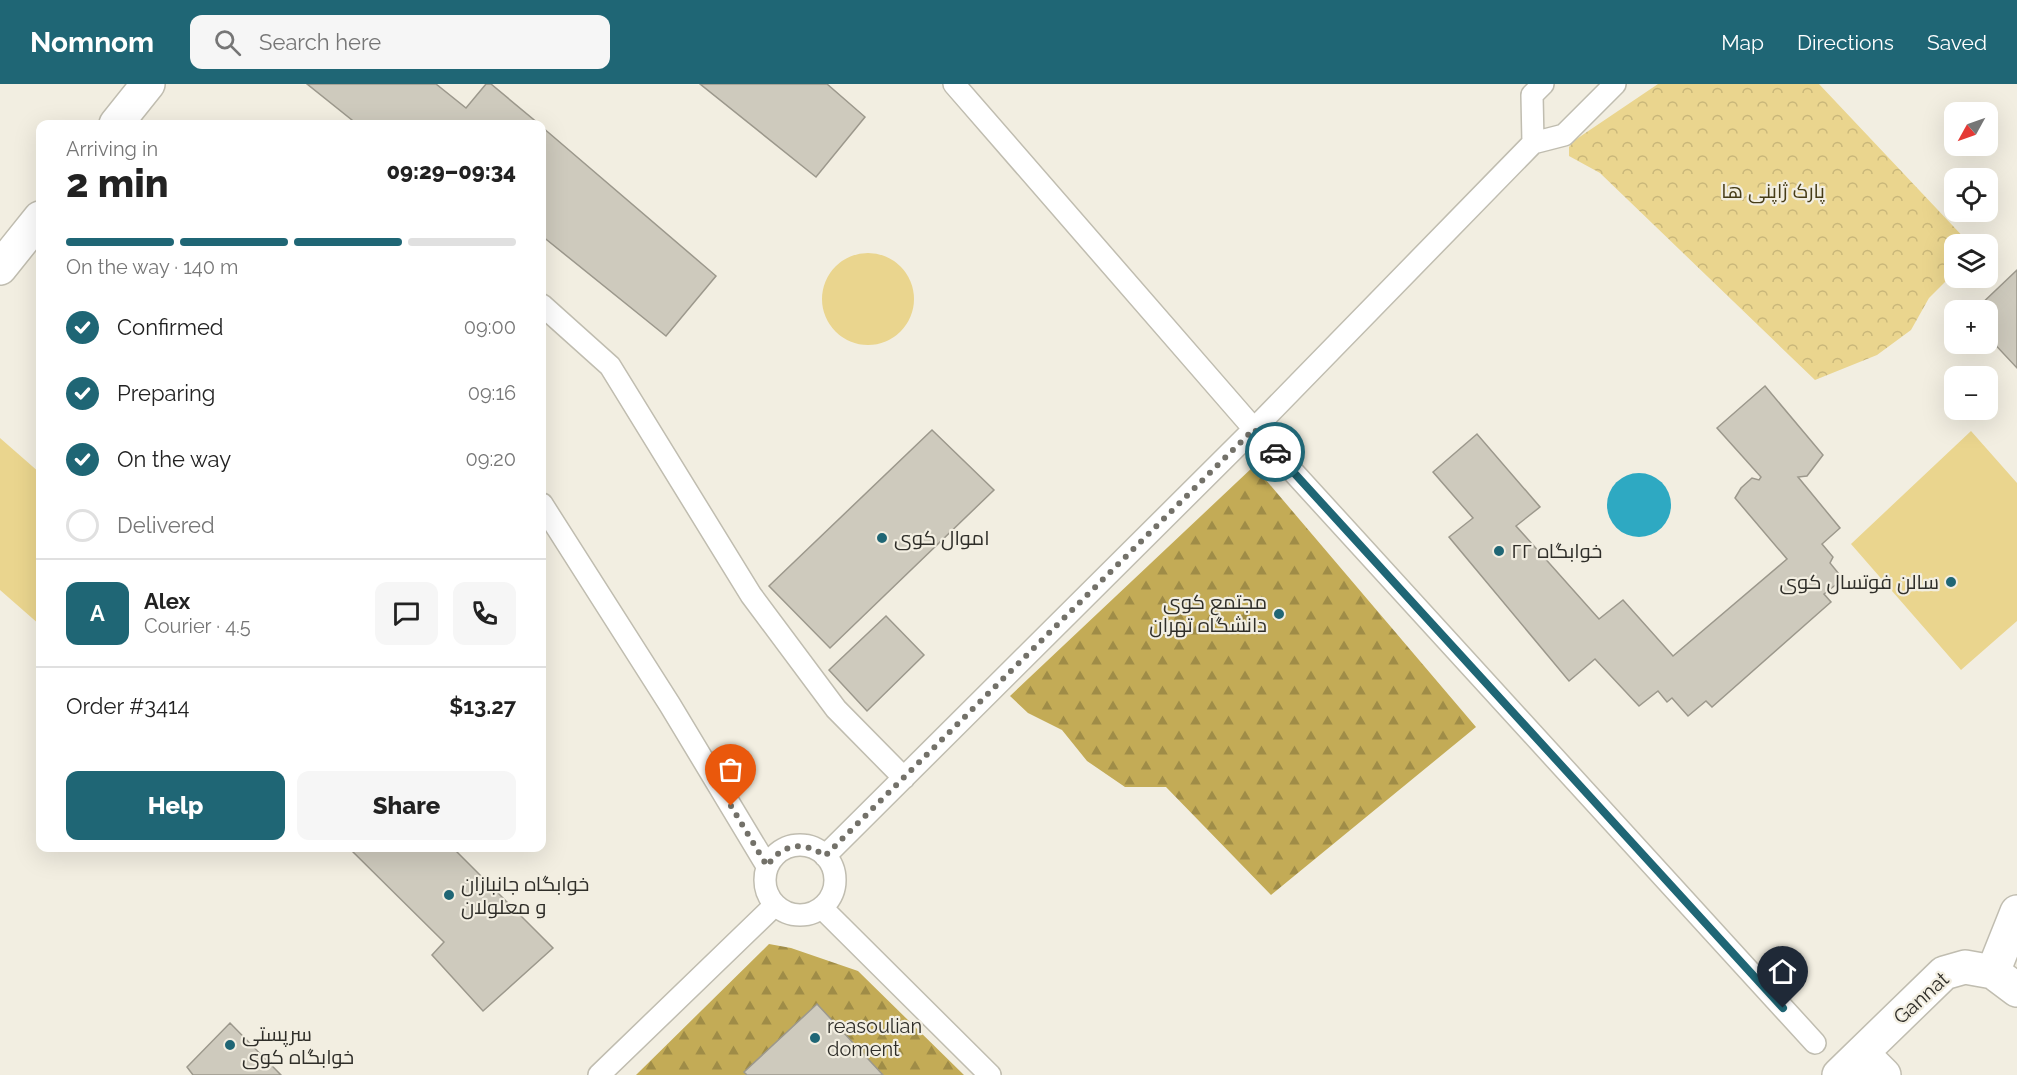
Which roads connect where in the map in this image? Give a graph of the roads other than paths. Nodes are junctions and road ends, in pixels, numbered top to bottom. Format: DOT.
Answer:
graph roads {
  1 [pos="148,84"];
  2 [pos="954,84"];
  3 [pos="1543,84"];
  4 [pos="1615,84"];
  5 [pos="119,120"];
  6 [pos="1533,143"];
  7 [pos="36,223"];
  8 [pos="0,268"];
  9 [pos="546,309"];
  10 [pos="1254,429"];
  11 [pos="546,510"];
  12 [pos="904,778"];
  13 [pos="825,856"];
  14 [pos="767,866"];
  15 [pos="775,905"];
  16 [pos="822,908"];
  17 [pos="2017,912"];
  18 [pos="2005,981"];
  19 [pos="1815,1043"];
  20 [pos="1862,1068"];
  21 [pos="599,1075"];
  22 [pos="990,1075"];
  1 -- 5 [label="street"];
  2 -- 10 [label="lane"];
  3 -- 6 [label="lane"];
  4 -- 6 [label="lane"];
  6 -- 10 [label="lane"];
  7 -- 8 [label="street"];
  9 -- 12 [label="lane"];
  10 -- 12 [label="lane"];
  10 -- 19 [label="lane"];
  11 -- 14 [label="lane"];
  12 -- 13 [label="lane"];
  13 -- 14 [label="lane"];
  13 -- 16 [label="lane"];
  14 -- 15 [label="lane"];
  15 -- 16 [label="lane"];
  15 -- 21 [label="lane"];
  16 -- 22 [label="lane"];
  17 -- 18 [label="street, Gannat"];
  18 -- 20 [label="street, Gannat"];
}
